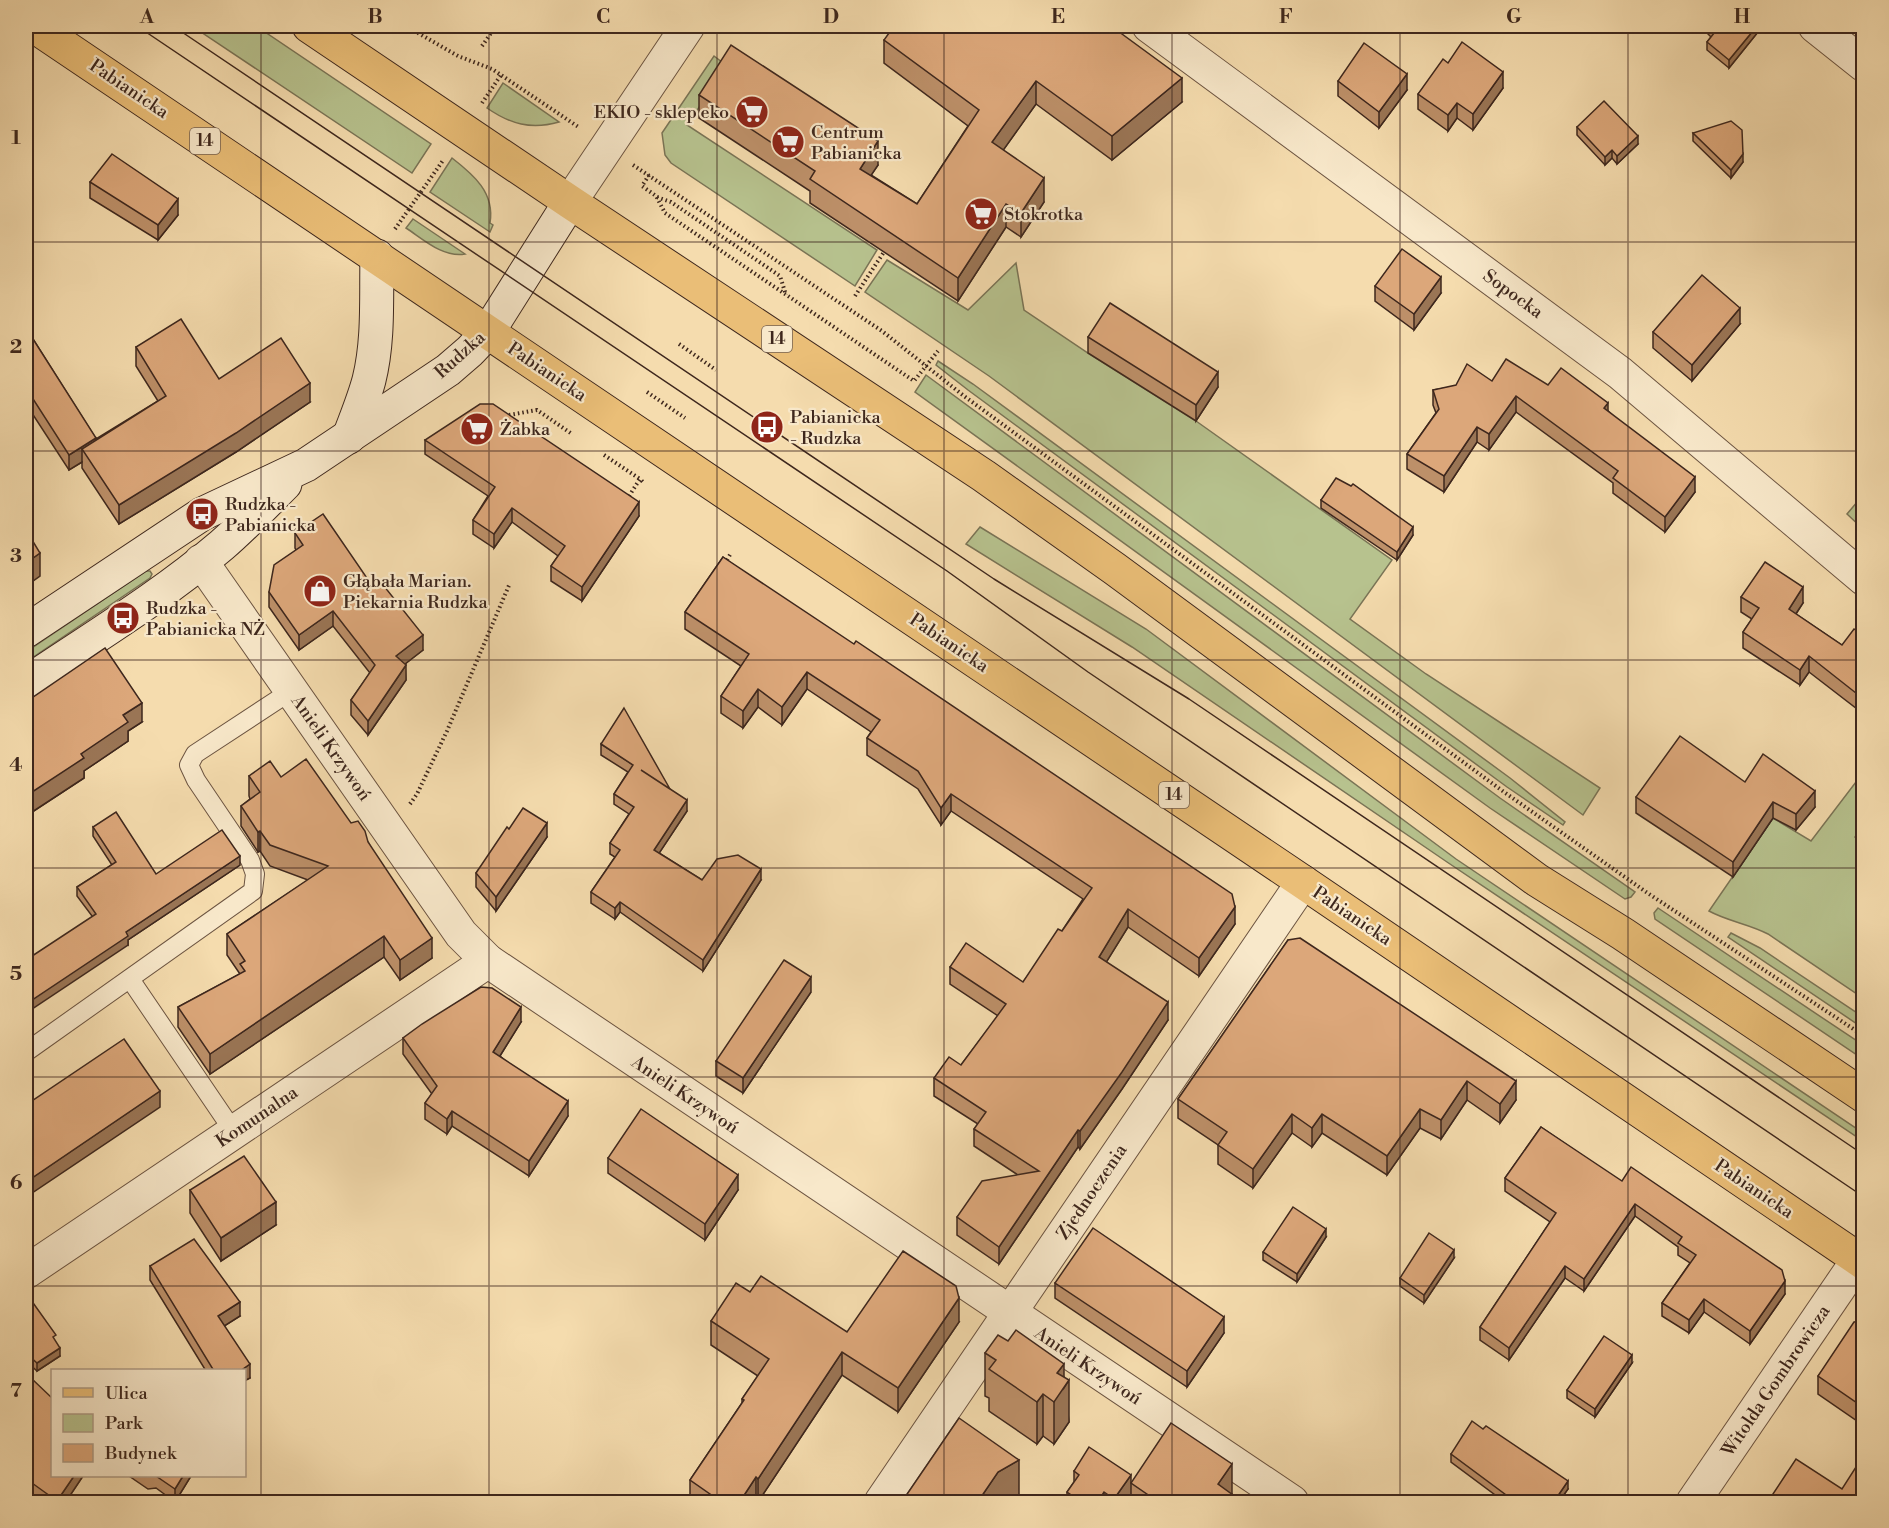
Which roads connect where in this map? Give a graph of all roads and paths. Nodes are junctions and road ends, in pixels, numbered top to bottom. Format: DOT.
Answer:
graph roads {
  1 [pos="34,26"];
  2 [pos="309,26"];
  3 [pos="405,26"];
  4 [pos="495,26"];
  5 [pos="688,26"];
  6 [pos="1149,26"];
  7 [pos="1815,26"];
  8 [pos="482,46"];
  9 [pos="1863,65"];
  10 [pos="501,75"];
  11 [pos="463,130"];
  12 [pos="607,147"];
  13 [pos="649,175"];
  14 [pos="656,196"];
  15 [pos="570,202"];
  16 [pos="884,252"];
  17 [pos="377,256"];
  18 [pos="786,296"];
  19 [pos="855,296"];
  20 [pos="488,332"];
  21 [pos="679,344"];
  22 [pos="938,351"];
  23 [pos="927,366"];
  24 [pos="716,370"];
  25 [pos="647,392"];
  26 [pos="509,415"];
  27 [pos="685,418"];
  28 [pos="572,434"];
  29 [pos="349,437"];
  30 [pos="604,455"];
  31 [pos="306,465"];
  32 [pos="629,496"];
  33 [pos="731,553"];
  34 [pos="727,560"];
  35 [pos="201,561"];
  36 [pos="1863,579"];
  37 [pos="510,583"];
  38 [pos="26,631"];
  39 [pos="26,683"];
  40 [pos="291,691"];
  41 [pos="404,813"];
  42 [pos="1303,882"];
  43 [pos="488,961"];
  44 [pos="130,979"];
  45 [pos="1863,1036"];
  46 [pos="26,1052"];
  47 [pos="1863,1096"];
  48 [pos="234,1132"];
  49 [pos="1861,1261"];
  50 [pos="26,1272"];
  51 [pos="1009,1313"];
  52 [pos="881,1503"];
  53 [pos="1292,1503"];
  54 [pos="1693,1503"];
  1 -- 17 [label="main road, Pabianicka / 14"];
  2 -- 11 [label="main road, 14"];
  3 -- 10 [label="path"];
  4 -- 8 [label="path"];
  5 -- 12 [label="street, Rudzka"];
  6 -- 36 [label="street, Sopocka"];
  7 -- 9 [label="street"];
  10 -- 11 [label="path"];
  10 -- 12 [label="path"];
  11 -- 15 [label="main road, 14"];
  11 -- 17 [label="path"];
  12 -- 13 [label="path"];
  12 -- 15 [label="street, Rudzka"];
  13 -- 14 [label="path"];
  13 -- 23 [label="path"];
  14 -- 18 [label="path"];
  14 -- 18 [label="path"];
  15 -- 20 [label="street, Rudzka"];
  15 -- 47 [label="main road, 14"];
  16 -- 19 [label="path"];
  17 -- 20 [label="main road, Pabianicka / 14"];
  17 -- 29 [label="street"];
  18 -- 23 [label="path"];
  20 -- 29 [label="street, Rudzka"];
  20 -- 42 [label="main road, Pabianicka / 14"];
  21 -- 24 [label="path"];
  22 -- 23 [label="path"];
  23 -- 45 [label="path"];
  25 -- 27 [label="path"];
  26 -- 28 [label="path"];
  29 -- 31 [label="street, Rudzka"];
  30 -- 32 [label="path"];
  31 -- 35 [label="street, Rudzka"];
  31 -- 38 [label="street, Rudzka"];
  33 -- 34 [label="path"];
  35 -- 39 [label="street, Rudzka"];
  35 -- 40 [label="street, Anieli Krzywoń"];
  37 -- 41 [label="path"];
  40 -- 43 [label="street, Anieli Krzywoń"];
  40 -- 44 [label="lane"];
  42 -- 49 [label="main road, Pabianicka / 14"];
  42 -- 51 [label="street, Zjednoczenia"];
  43 -- 48 [label="street, Komunalna"];
  43 -- 51 [label="street, Anieli Krzywoń"];
  44 -- 46 [label="lane"];
  44 -- 48 [label="lane"];
  48 -- 50 [label="street, Komunalna"];
  49 -- 54 [label="street, Witolda Gombrowicza"];
  51 -- 52 [label="street, Zjednoczenia"];
  51 -- 53 [label="street, Anieli Krzywoń"];
}
